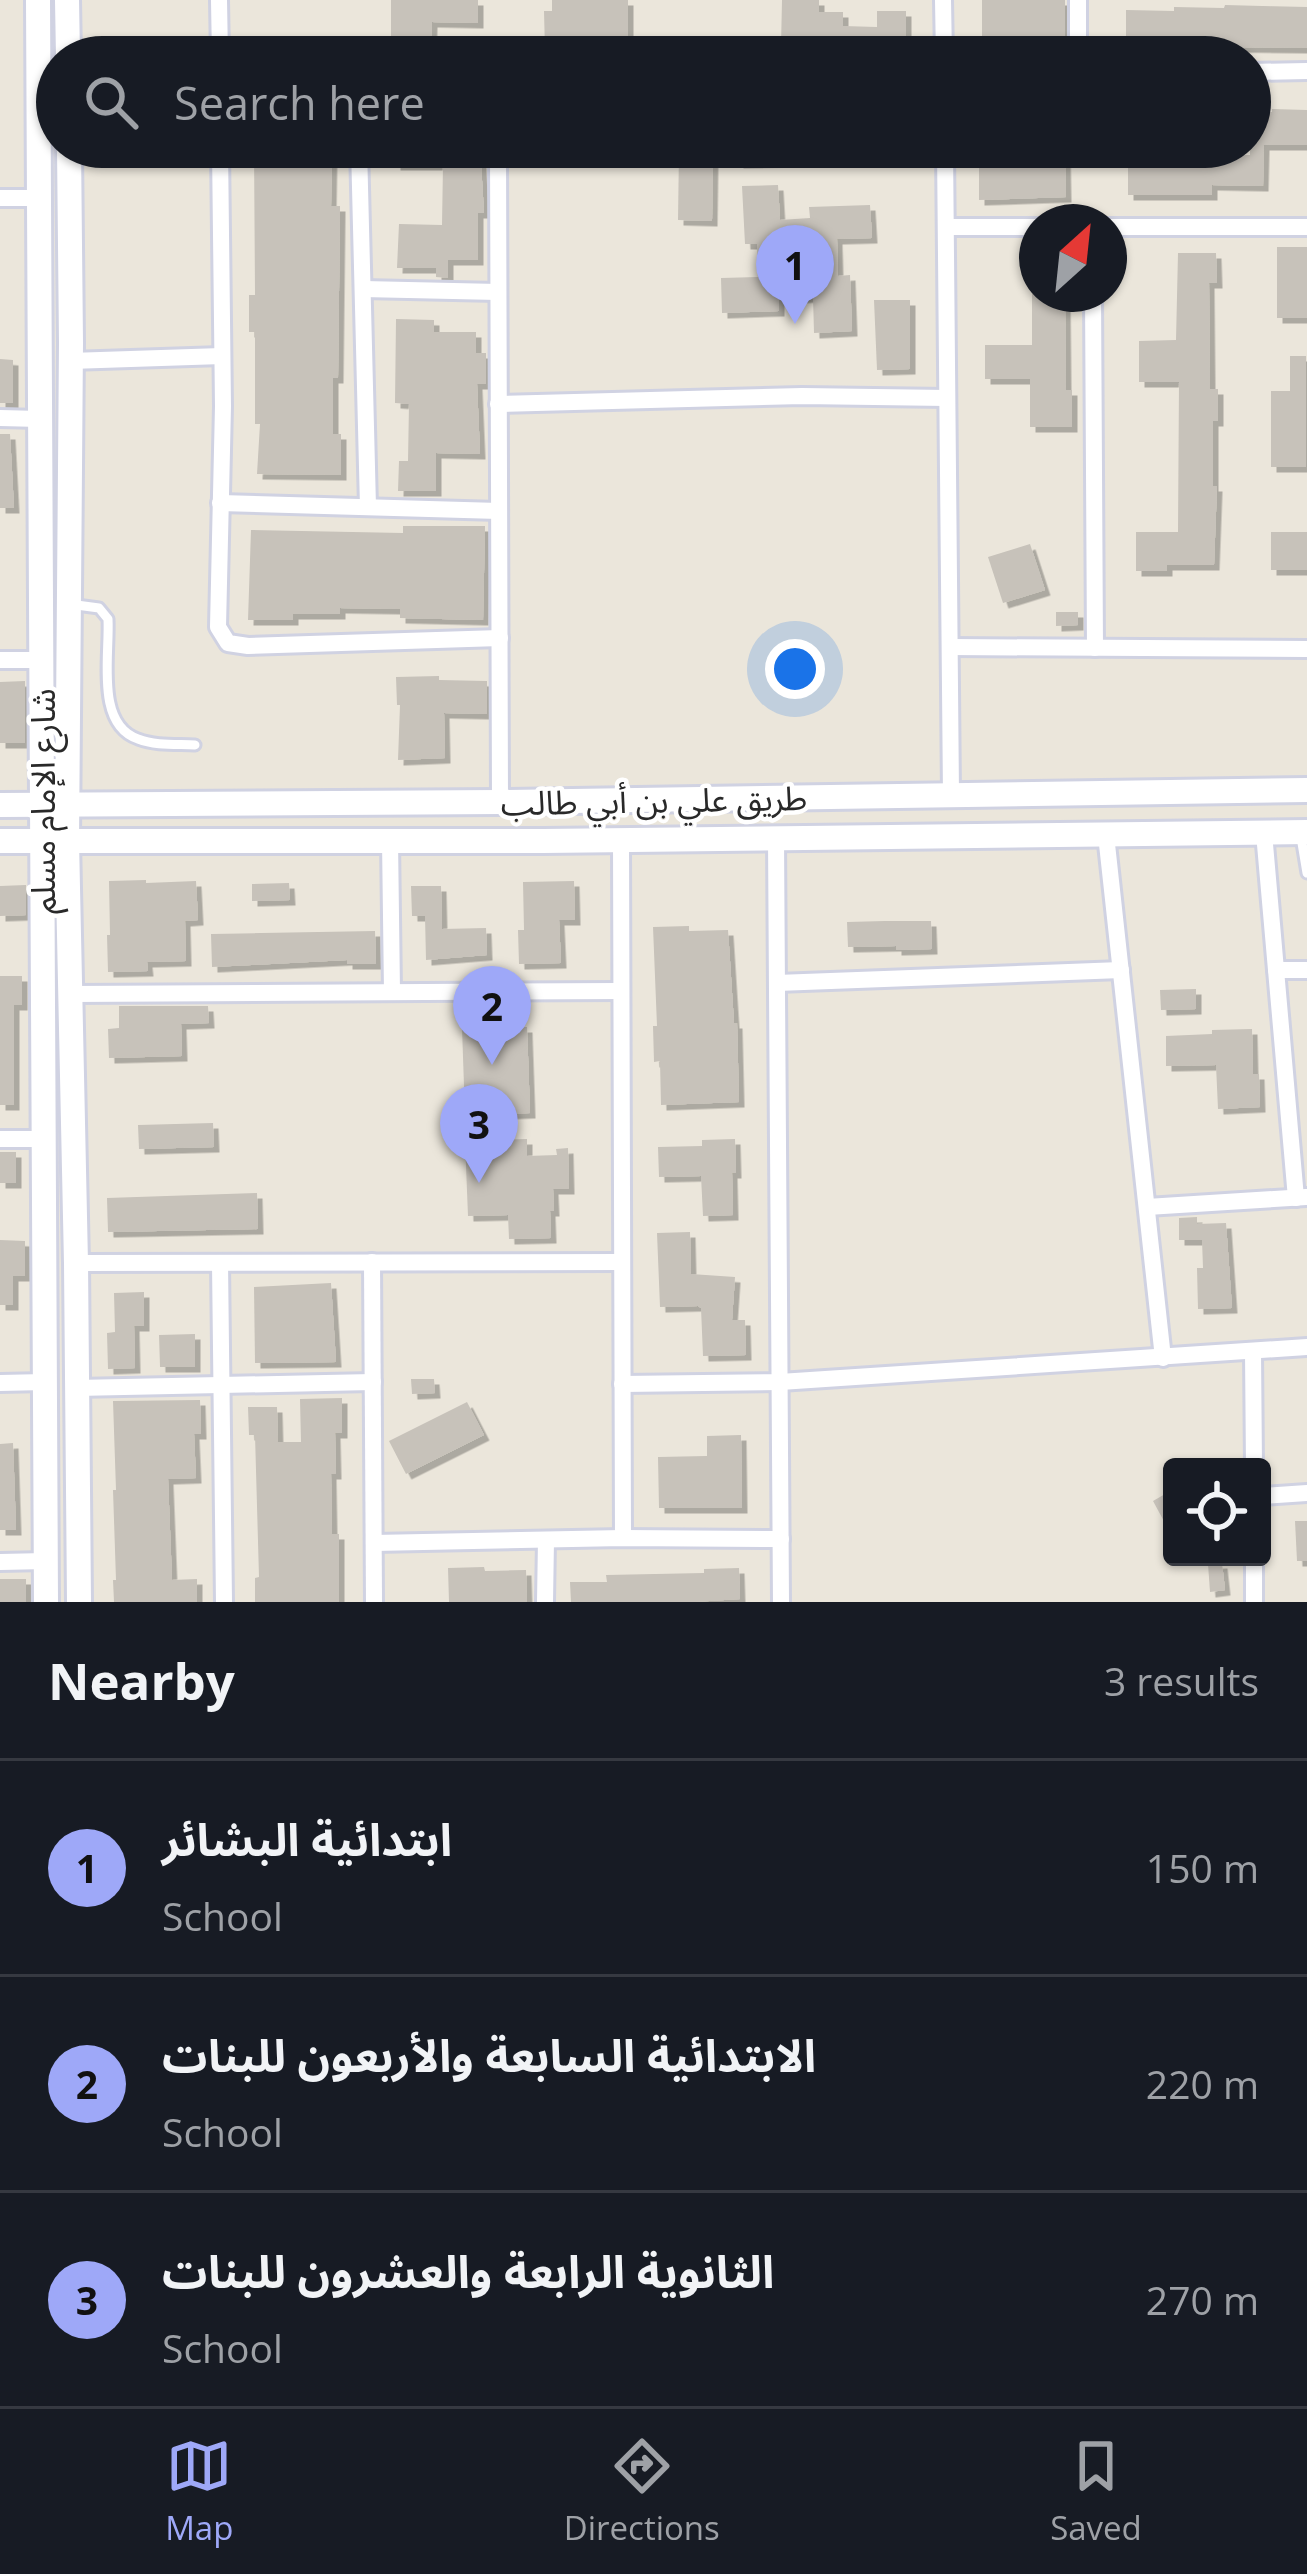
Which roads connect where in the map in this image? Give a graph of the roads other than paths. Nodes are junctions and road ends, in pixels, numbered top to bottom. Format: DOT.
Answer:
graph roads {
  1 [pos="38,0"];
  2 [pos="67,0"];
  3 [pos="219,0"];
  4 [pos="943,0"];
  5 [pos="1078,0"];
  6 [pos="38,36"];
  7 [pos="68,36"];
  8 [pos="220,36"];
  9 [pos="944,36"];
  10 [pos="1078,36"];
  11 [pos="1307,71"];
  12 [pos="1271,72"];
  13 [pos="39,168"];
  14 [pos="69,168"];
  15 [pos="220,168"];
  16 [pos="360,168"];
  17 [pos="498,168"];
  18 [pos="945,168"];
  19 [pos="39,197"];
  20 [pos="0,198"];
  21 [pos="946,227"];
  22 [pos="1019,227"];
  23 [pos="1127,227"];
  24 [pos="1307,227"];
  25 [pos="363,289"];
  26 [pos="498,292"];
  27 [pos="1093,312"];
  28 [pos="222,356"];
  29 [pos="70,361"];
  30 [pos="947,398"];
  31 [pos="498,404"];
  32 [pos="0,418"];
  33 [pos="40,419"];
  34 [pos="220,503"];
  35 [pos="368,507"];
  36 [pos="499,511"];
  37 [pos="69,604"];
  38 [pos="500,638"];
  39 [pos="950,647"];
  40 [pos="1095,648"];
  41 [pos="1307,649"];
  42 [pos="0,660"];
  43 [pos="42,660"];
  44 [pos="195,745"];
  45 [pos="1307,790"];
  46 [pos="951,796"];
  47 [pos="500,802"];
  48 [pos="0,805"];
  49 [pos="55,805"];
  50 [pos="1304,832"];
  51 [pos="1264,833"];
  52 [pos="1106,835"];
  53 [pos="776,838"];
  54 [pos="391,840"];
  55 [pos="621,840"];
  56 [pos="0,841"];
  57 [pos="54,841"];
  58 [pos="1307,873"];
  59 [pos="1121,970"];
  60 [pos="1276,970"];
  61 [pos="1307,970"];
  62 [pos="777,983"];
  63 [pos="621,991"];
  64 [pos="392,992"];
  65 [pos="71,994"];
  66 [pos="0,1139"];
  67 [pos="42,1139"];
  68 [pos="1302,1198"];
  69 [pos="1147,1207"];
  70 [pos="372,1262"];
  71 [pos="622,1262"];
  72 [pos="76,1263"];
  73 [pos="220,1263"];
  74 [pos="1307,1347"];
  75 [pos="1253,1352"];
  76 [pos="1163,1358"];
  77 [pos="44,1382"];
  78 [pos="373,1382"];
  79 [pos="779,1382"];
  80 [pos="0,1383"];
  81 [pos="622,1384"];
  82 [pos="221,1385"];
  83 [pos="76,1388"];
  84 [pos="1254,1458"];
  85 [pos="1307,1493"];
  86 [pos="1271,1495"];
  87 [pos="623,1538"];
  88 [pos="781,1539"];
  89 [pos="546,1540"];
  90 [pos="374,1544"];
  91 [pos="46,1561"];
  92 [pos="0,1562"];
  93 [pos="1254,1566"];
  94 [pos="46,1602"];
  95 [pos="79,1602"];
  96 [pos="224,1602"];
  97 [pos="374,1602"];
  98 [pos="545,1602"];
  99 [pos="781,1602"];
  100 [pos="1254,1602"];
  1 -- 6 [label="main road, شارع الإمام مسلم"];
  2 -- 7 [label="main road"];
  3 -- 8 [label="street"];
  4 -- 9 [label="street"];
  5 -- 10 [label="street"];
  11 -- 12 [label="street"];
  13 -- 19 [label="main road, شارع الإمام مسلم"];
  14 -- 29 [label="main road, شارع الإمام مسلم"];
  15 -- 28 [label="street"];
  16 -- 25 [label="street"];
  17 -- 26 [label="street"];
  18 -- 21 [label="street"];
  19 -- 20 [label="street"];
  19 -- 33 [label="main road, شارع الإمام مسلم"];
  21 -- 22 [label="street"];
  21 -- 30 [label="street"];
  23 -- 24 [label="street"];
  25 -- 26 [label="street"];
  25 -- 35 [label="street"];
  26 -- 31 [label="street"];
  27 -- 40 [label="street"];
  28 -- 29 [label="street"];
  28 -- 34 [label="street"];
  29 -- 37 [label="main road, شارع الإمام مسلم"];
  30 -- 31 [label="street"];
  30 -- 39 [label="street"];
  31 -- 36 [label="street"];
  32 -- 33 [label="street"];
  33 -- 43 [label="main road, شارع الإمام مسلم"];
  34 -- 35 [label="street"];
  34 -- 38 [label="street"];
  35 -- 36 [label="street"];
  36 -- 38 [label="street"];
  37 -- 44 [label="lane"];
  37 -- 49 [label="main road, شارع الإمام مسلم"];
  38 -- 47 [label="street"];
  39 -- 40 [label="street"];
  39 -- 46 [label="street"];
  40 -- 41 [label="street"];
  42 -- 43 [label="street"];
  43 -- 49 [label="main road, شارع الإمام مسلم"];
  45 -- 46 [label="main road, طريق علي بن أبي طالب"];
  46 -- 47 [label="main road, طريق علي بن أبي طالب"];
  47 -- 49 [label="main road, طريق علي بن أبي طالب"];
  48 -- 49 [label="main road, طريق علي بن أبي طالب"];
  49 -- 57 [label="main road, شارع الإمام مسلم"];
  50 -- 51 [label="main road, طريق علي بن أبي طالب"];
  50 -- 58 [label="lane"];
  51 -- 52 [label="main road, طريق علي بن أبي طالب"];
  51 -- 60 [label="street"];
  52 -- 53 [label="main road, طريق علي بن أبي طالب"];
  52 -- 59 [label="street"];
  53 -- 55 [label="main road, طريق علي بن أبي طالب"];
  53 -- 62 [label="street"];
  54 -- 55 [label="main road, طريق علي بن أبي طالب"];
  54 -- 57 [label="main road, طريق علي بن أبي طالب"];
  54 -- 64 [label="street"];
  55 -- 63 [label="street"];
  56 -- 57 [label="main road, طريق علي بن أبي طالب"];
  57 -- 65 [label="main road, شارع الإمام مسلم"];
  57 -- 67 [label="main road, شارع الإمام مسلم"];
  59 -- 62 [label="street"];
  59 -- 69 [label="street"];
  60 -- 61 [label="street"];
  60 -- 68 [label="street"];
  62 -- 79 [label="street"];
  63 -- 64 [label="street"];
  63 -- 71 [label="street"];
  64 -- 65 [label="street"];
  65 -- 72 [label="main road, شارع الإمام مسلم"];
  66 -- 67 [label="street"];
  67 -- 77 [label="main road, شارع الإمام مسلم"];
  68 -- 69 [label="street"];
  69 -- 76 [label="street"];
  70 -- 71 [label="street"];
  70 -- 73 [label="street"];
  70 -- 78 [label="street"];
  71 -- 81 [label="street"];
  72 -- 73 [label="street"];
  72 -- 83 [label="main road, شارع الإمام مسلم"];
  73 -- 82 [label="street"];
  74 -- 75 [label="street"];
  75 -- 76 [label="street"];
  75 -- 84 [label="street"];
  76 -- 79 [label="street"];
  77 -- 80 [label="street"];
  77 -- 91 [label="main road, شارع الإمام مسلم"];
  78 -- 82 [label="street"];
  78 -- 90 [label="street"];
  79 -- 81 [label="street"];
  79 -- 88 [label="street"];
  81 -- 87 [label="street"];
  82 -- 83 [label="street"];
  82 -- 96 [label="street"];
  83 -- 95 [label="main road, شارع الإمام مسلم"];
  85 -- 86 [label="street"];
  87 -- 88 [label="street"];
  87 -- 89 [label="street"];
  88 -- 99 [label="street"];
  89 -- 90 [label="street"];
  89 -- 98 [label="street"];
  90 -- 97 [label="street"];
  91 -- 92 [label="street"];
  91 -- 94 [label="main road, شارع الإمام مسلم"];
  93 -- 100 [label="street"];
}
